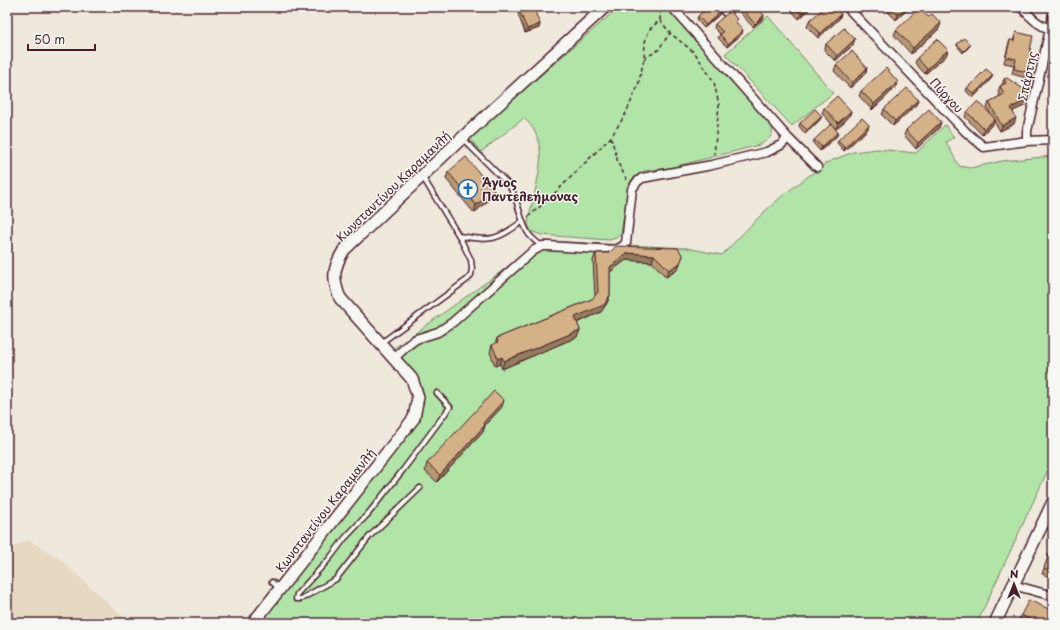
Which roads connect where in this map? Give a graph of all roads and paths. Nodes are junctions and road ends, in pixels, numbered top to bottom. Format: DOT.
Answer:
graph roads {
  1 [pos="605,7"];
  2 [pos="661,7"];
  3 [pos="672,7"];
  4 [pos="721,7"];
  5 [pos="847,7"];
  6 [pos="1022,7"];
  7 [pos="727,13"];
  8 [pos="1053,16"];
  9 [pos="660,20"];
  10 [pos="1050,29"];
  11 [pos="670,33"];
  12 [pos="644,59"];
  13 [pos="611,137"];
  14 [pos="462,138"];
  15 [pos="788,138"];
  16 [pos="1053,140"];
  17 [pos="1027,141"];
  18 [pos="712,165"];
  19 [pos="817,167"];
  20 [pos="422,176"];
  21 [pos="632,189"];
  22 [pos="523,221"];
  23 [pos="459,236"];
  24 [pos="542,246"];
  25 [pos="380,344"];
  26 [pos="393,359"];
  27 [pos="437,393"];
  28 [pos="420,488"];
  29 [pos="1053,502"];
  30 [pos="1013,585"];
  31 [pos="1053,596"];
  32 [pos="253,623"];
  33 [pos="994,623"];
  1 -- 14 [label="street, Κωνσταντίνου Καραμανλή"];
  2 -- 9 [label="path"];
  3 -- 15 [label="street"];
  4 -- 7 [label="street"];
  5 -- 17 [label="street, Πύργου"];
  6 -- 10 [label="street"];
  8 -- 10 [label="street, Σπάρτης"];
  9 -- 11 [label="path"];
  9 -- 12 [label="path"];
  10 -- 17 [label="street, Σπάρτης"];
  11 -- 12 [label="path"];
  11 -- 18 [label="path"];
  12 -- 13 [label="path"];
  13 -- 21 [label="path"];
  13 -- 22 [label="path"];
  14 -- 20 [label="street, Κωνσταντίνου Καραμανλή"];
  14 -- 22 [label="lane"];
  15 -- 18 [label="street"];
  15 -- 19 [label="street"];
  16 -- 17 [label="street, Πύργου"];
  18 -- 21 [label="street"];
  20 -- 23 [label="lane"];
  20 -- 25 [label="street, Κωνσταντίνου Καραμανλή"];
  21 -- 24 [label="street"];
  22 -- 23 [label="lane"];
  22 -- 24 [label="lane"];
  23 -- 25 [label="lane"];
  24 -- 26 [label="street"];
  25 -- 26 [label="street, Κωνσταντίνου Καραμανλή"];
  26 -- 32 [label="street, Κωνσταντίνου Καραμανλή"];
  27 -- 28 [label="lane"];
  29 -- 30 [label="street"];
  30 -- 31 [label="street"];
  30 -- 33 [label="street"];
}
